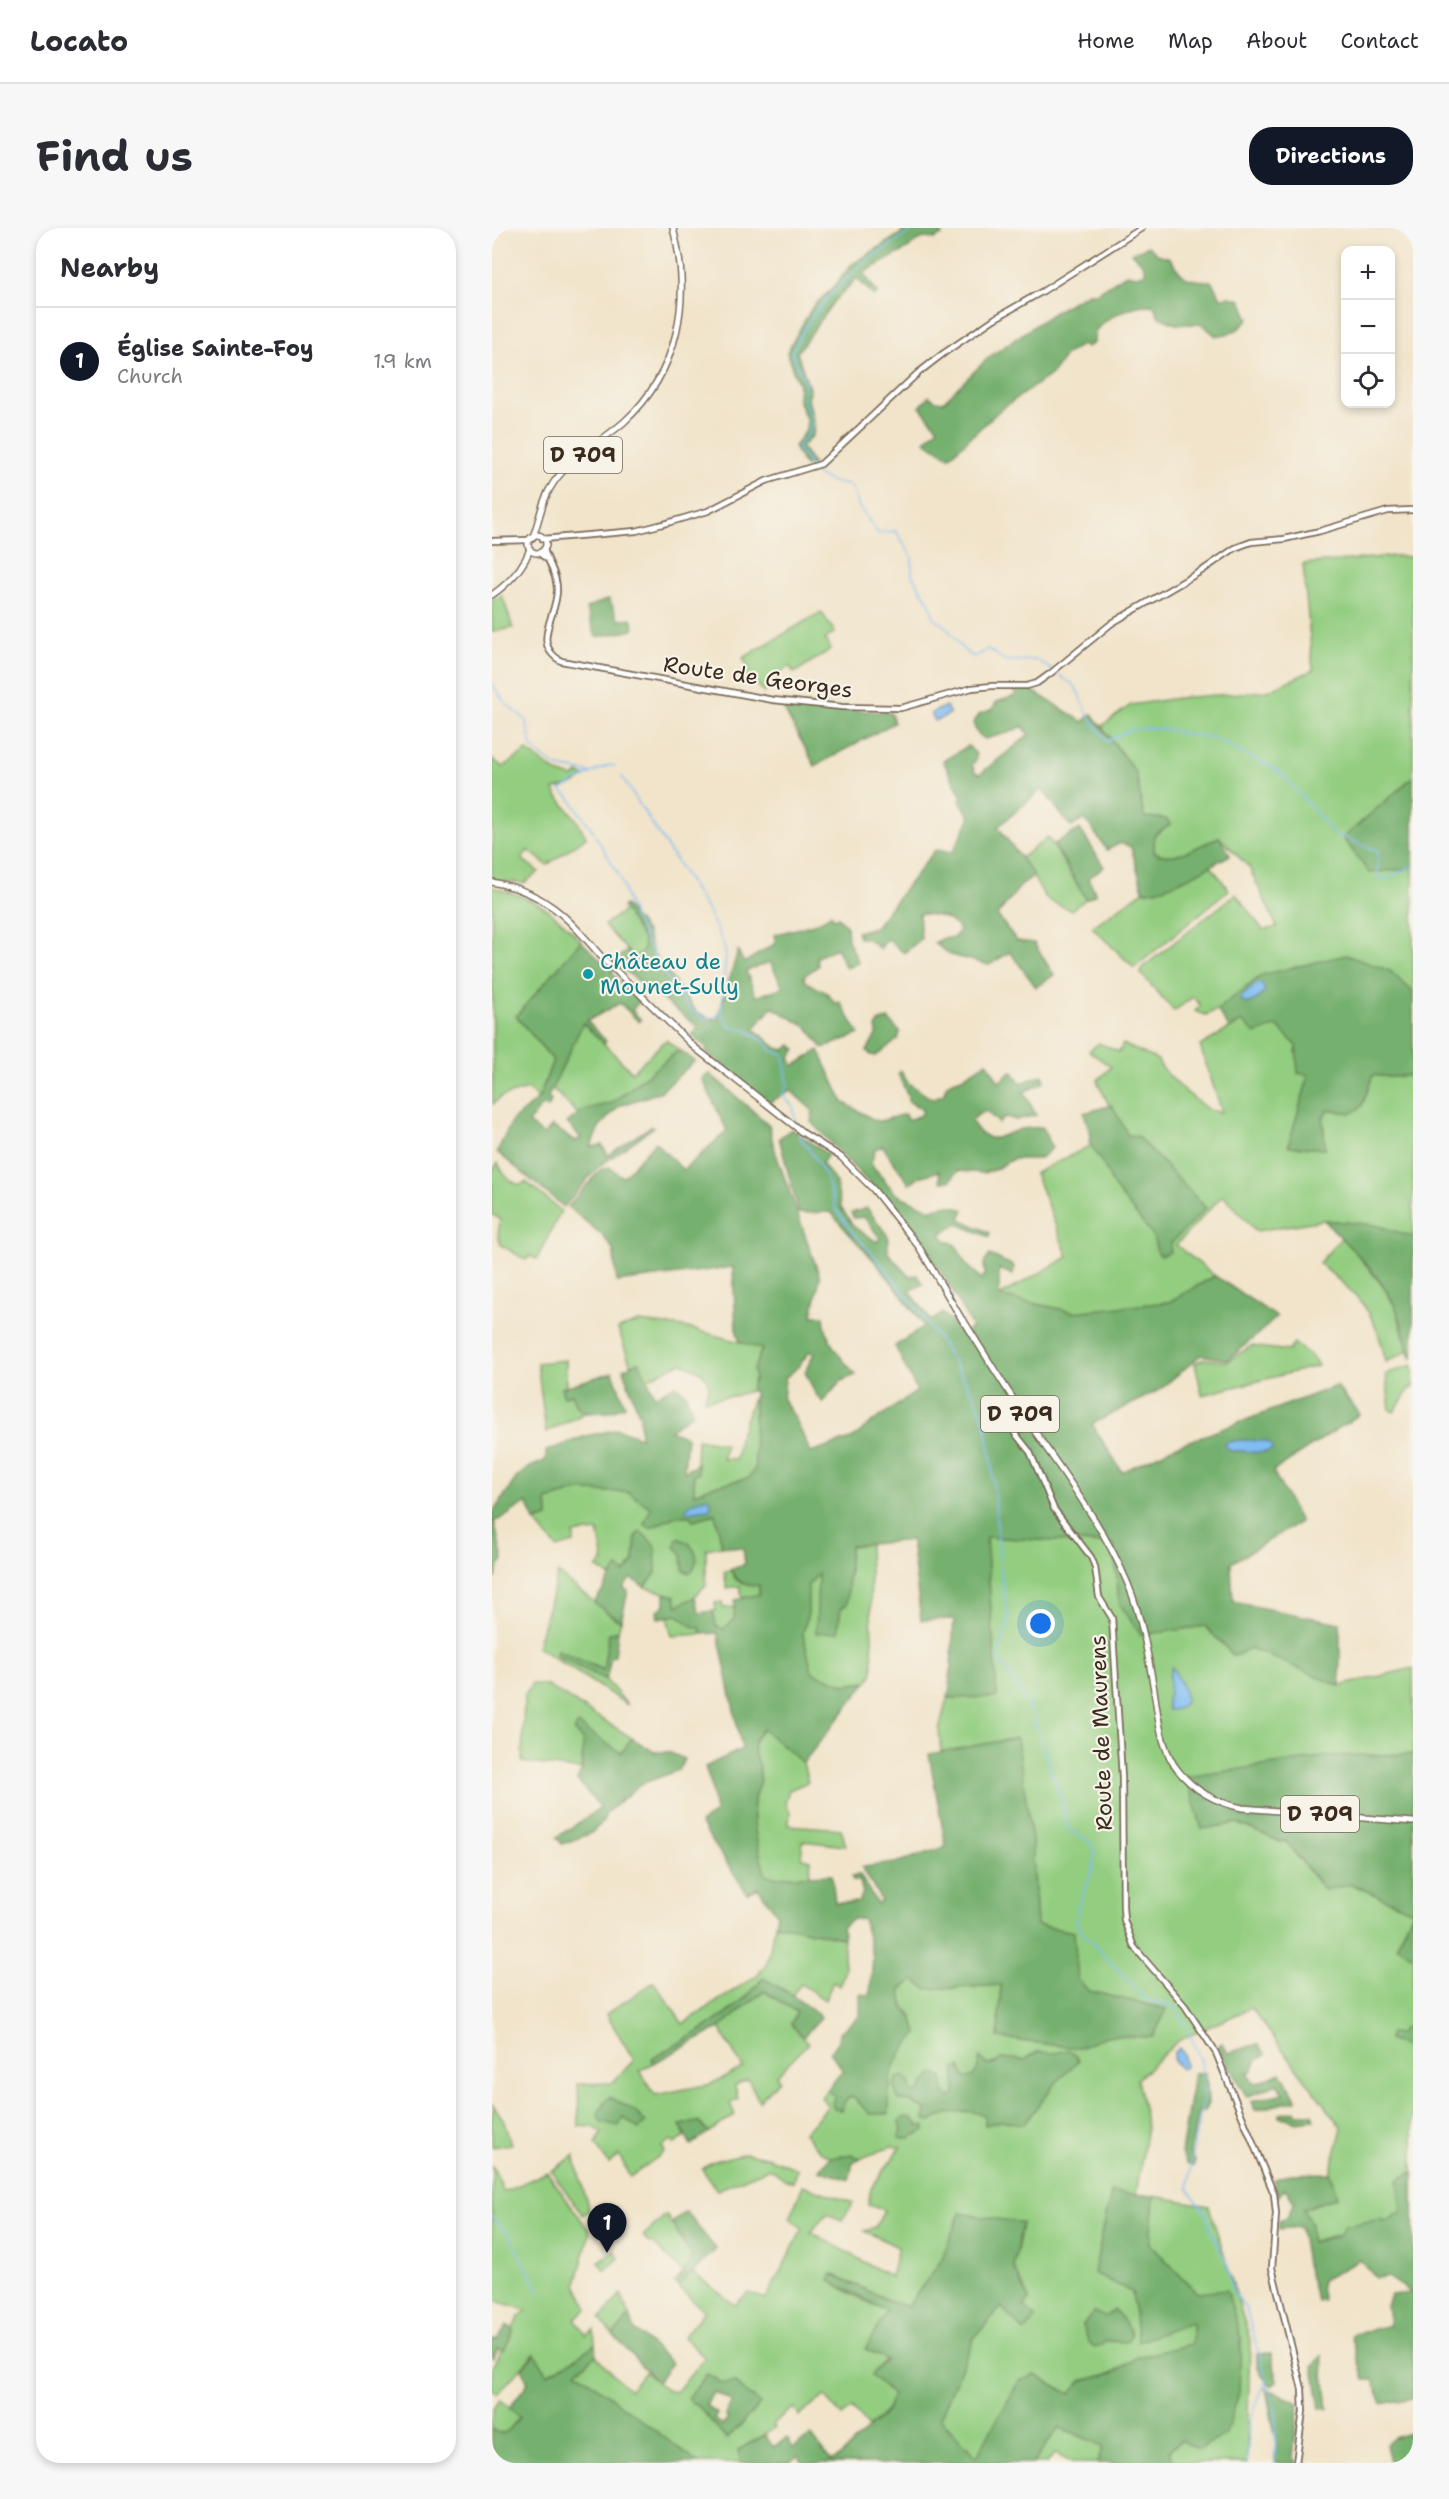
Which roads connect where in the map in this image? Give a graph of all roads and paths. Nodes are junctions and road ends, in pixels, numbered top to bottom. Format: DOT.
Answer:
graph roads {
  1 [pos="673,228"];
  2 [pos="1142,228"];
  3 [pos="1413,510"];
  4 [pos="492,541"];
  5 [pos="537,544"];
  6 [pos="492,595"];
  7 [pos="492,883"];
  8 [pos="800,1131"];
  9 [pos="894,1217"];
  10 [pos="1023,1415"];
  11 [pos="1413,1822"];
  12 [pos="1296,2463"];
  1 -- 5 [label="main road, D 709"];
  2 -- 5 [label="street"];
  3 -- 5 [label="street, Route de Georges"];
  4 -- 5 [label="street"];
  5 -- 6 [label="main road"];
  7 -- 8 [label="main road, D 709"];
  8 -- 9 [label="main road, D 709"];
  8 -- 9 [label="main road, D 709"];
  9 -- 10 [label="main road, D 709"];
  10 -- 11 [label="main road, D 709"];
  10 -- 12 [label="street, Route de Maurens"];
}
